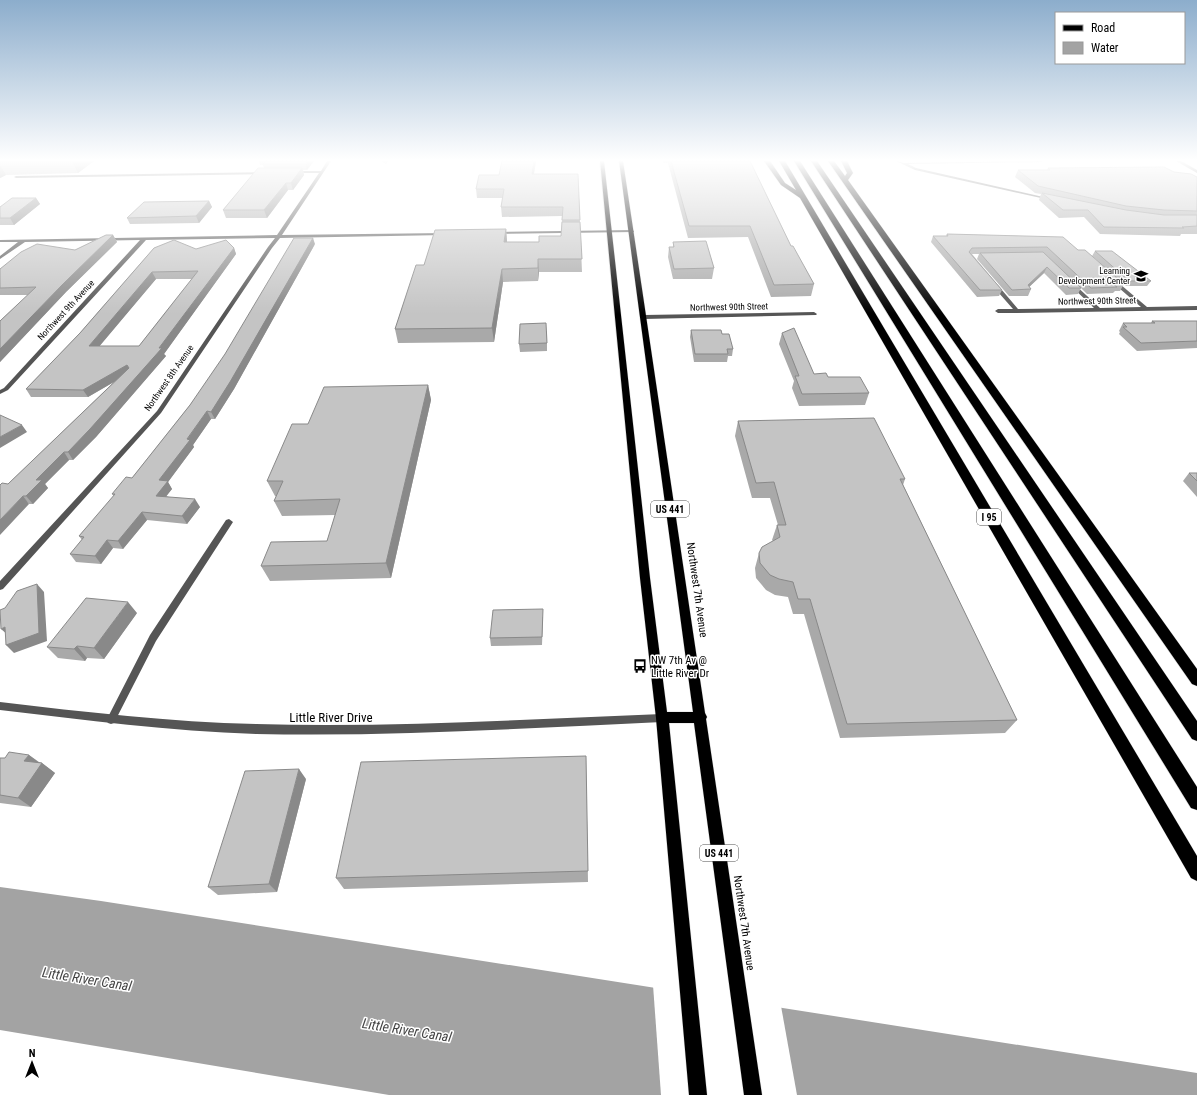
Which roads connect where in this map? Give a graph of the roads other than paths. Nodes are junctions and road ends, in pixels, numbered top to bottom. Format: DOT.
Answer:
graph roads {
  1 [pos="295,212"];
  2 [pos="607,212"];
  3 [pos="629,212"];
  4 [pos="811,212"];
  5 [pos="829,212"];
  6 [pos="848,212"];
  7 [pos="867,212"];
  8 [pos="609,231"];
  9 [pos="632,231"];
  10 [pos="491,233"];
  11 [pos="454,234"];
  12 [pos="279,237"];
  13 [pos="144,239"];
  14 [pos="0,241"];
  15 [pos="23,241"];
  16 [pos="0,258"];
  17 [pos="1107,274"];
  18 [pos="1065,277"];
  19 [pos="991,281"];
  20 [pos="1197,308"];
  21 [pos="1146,309"];
  22 [pos="1099,310"];
  23 [pos="998,311"];
  24 [pos="1017,311"];
  25 [pos="814,314"];
  26 [pos="644,317"];
  27 [pos="0,392"];
  28 [pos="229,522"];
  29 [pos="0,587"];
  30 [pos="1197,680"];
  31 [pos="0,706"];
  32 [pos="701,717"];
  33 [pos="662,718"];
  34 [pos="111,720"];
  35 [pos="1197,734"];
  36 [pos="1197,802"];
  37 [pos="1197,872"];
  38 [pos="698,1095"];
  39 [pos="753,1095"];
  1 -- 12 [label="street, Northwest 8th Avenue"];
  2 -- 8 [label="main road, US 441"];
  3 -- 9 [label="main road, Northwest 7th Avenue / US 441"];
  4 -- 37 [label="highway, I 95"];
  5 -- 36 [label="highway"];
  6 -- 35 [label="highway"];
  7 -- 30 [label="highway"];
  8 -- 9 [label="street"];
  8 -- 10 [label="street"];
  8 -- 33 [label="main road, US 441"];
  9 -- 26 [label="main road, Northwest 7th Avenue / US 441"];
  11 -- 12 [label="street"];
  12 -- 13 [label="street"];
  12 -- 29 [label="street, Northwest 8th Avenue"];
  13 -- 15 [label="street"];
  13 -- 27 [label="street, Northwest 9th Avenue"];
  14 -- 15 [label="street"];
  15 -- 16 [label="street"];
  17 -- 21 [label="street"];
  18 -- 22 [label="street"];
  19 -- 24 [label="street"];
  20 -- 21 [label="street, Northwest 90th Street"];
  21 -- 22 [label="street, Northwest 90th Street"];
  22 -- 24 [label="street, Northwest 90th Street"];
  23 -- 24 [label="street, Northwest 90th Street"];
  25 -- 26 [label="street, Northwest 90th Street"];
  26 -- 32 [label="main road, Northwest 7th Avenue / US 441"];
  28 -- 34 [label="street"];
  31 -- 34 [label="street, Little River Drive"];
  32 -- 33 [label="main road"];
  32 -- 39 [label="main road, Northwest 7th Avenue / US 441"];
  33 -- 34 [label="street, Little River Drive"];
  33 -- 38 [label="main road, US 441"];
}
